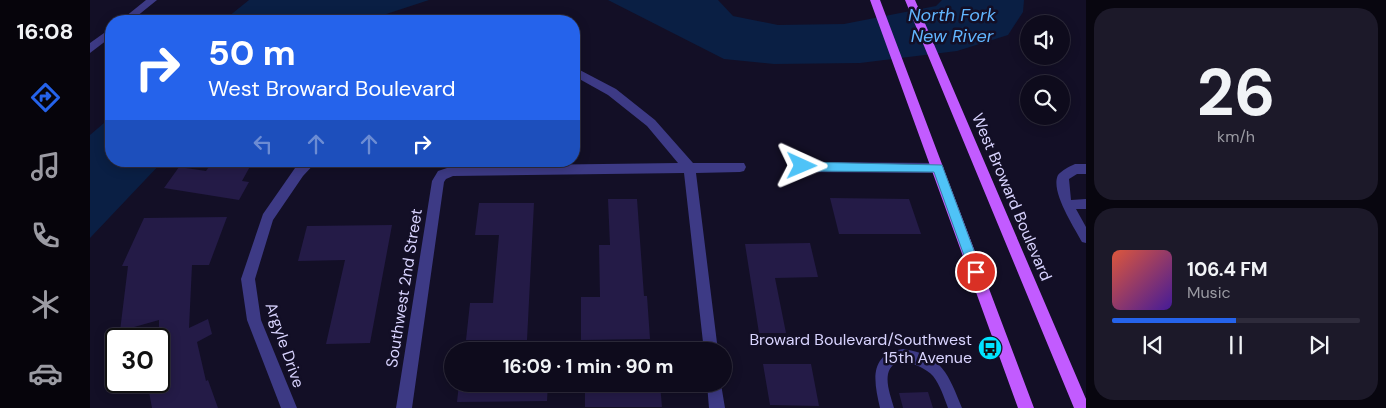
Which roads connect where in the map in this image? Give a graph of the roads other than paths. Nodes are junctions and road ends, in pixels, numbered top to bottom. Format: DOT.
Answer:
graph roads {
  1 [pos="152,0"];
  2 [pos="875,0"];
  3 [pos="910,0"];
  4 [pos="133,15"];
  5 [pos="105,37"];
  6 [pos="90,50"];
  7 [pos="580,74"];
  8 [pos="802,166"];
  9 [pos="304,167"];
  10 [pos="689,167"];
  11 [pos="740,167"];
  12 [pos="938,168"];
  13 [pos="1086,169"];
  14 [pos="1086,204"];
  15 [pos="1068,205"];
  16 [pos="1086,238"];
  17 [pos="710,342"];
  18 [pos="715,392"];
  19 [pos="289,408"];
  20 [pos="404,408"];
  21 [pos="717,408"];
  22 [pos="887,408"];
  23 [pos="955,408"];
  24 [pos="1026,408"];
  25 [pos="1082,408"];
  1 -- 4 [label="street"];
  2 -- 12 [label="main road"];
  3 -- 25 [label="main road, West Broward Boulevard"];
  5 -- 6 [label="street"];
  7 -- 10 [label="street"];
  8 -- 12 [label="street"];
  9 -- 19 [label="street, Argyle Drive"];
  10 -- 11 [label="street"];
  10 -- 17 [label="street"];
  10 -- 20 [label="street, Southwest 2nd Street"];
  12 -- 24 [label="main road"];
  13 -- 15 [label="lane"];
  14 -- 15 [label="lane"];
  15 -- 16 [label="lane"];
  18 -- 21 [label="street"];
  22 -- 23 [label="lane"];
}
